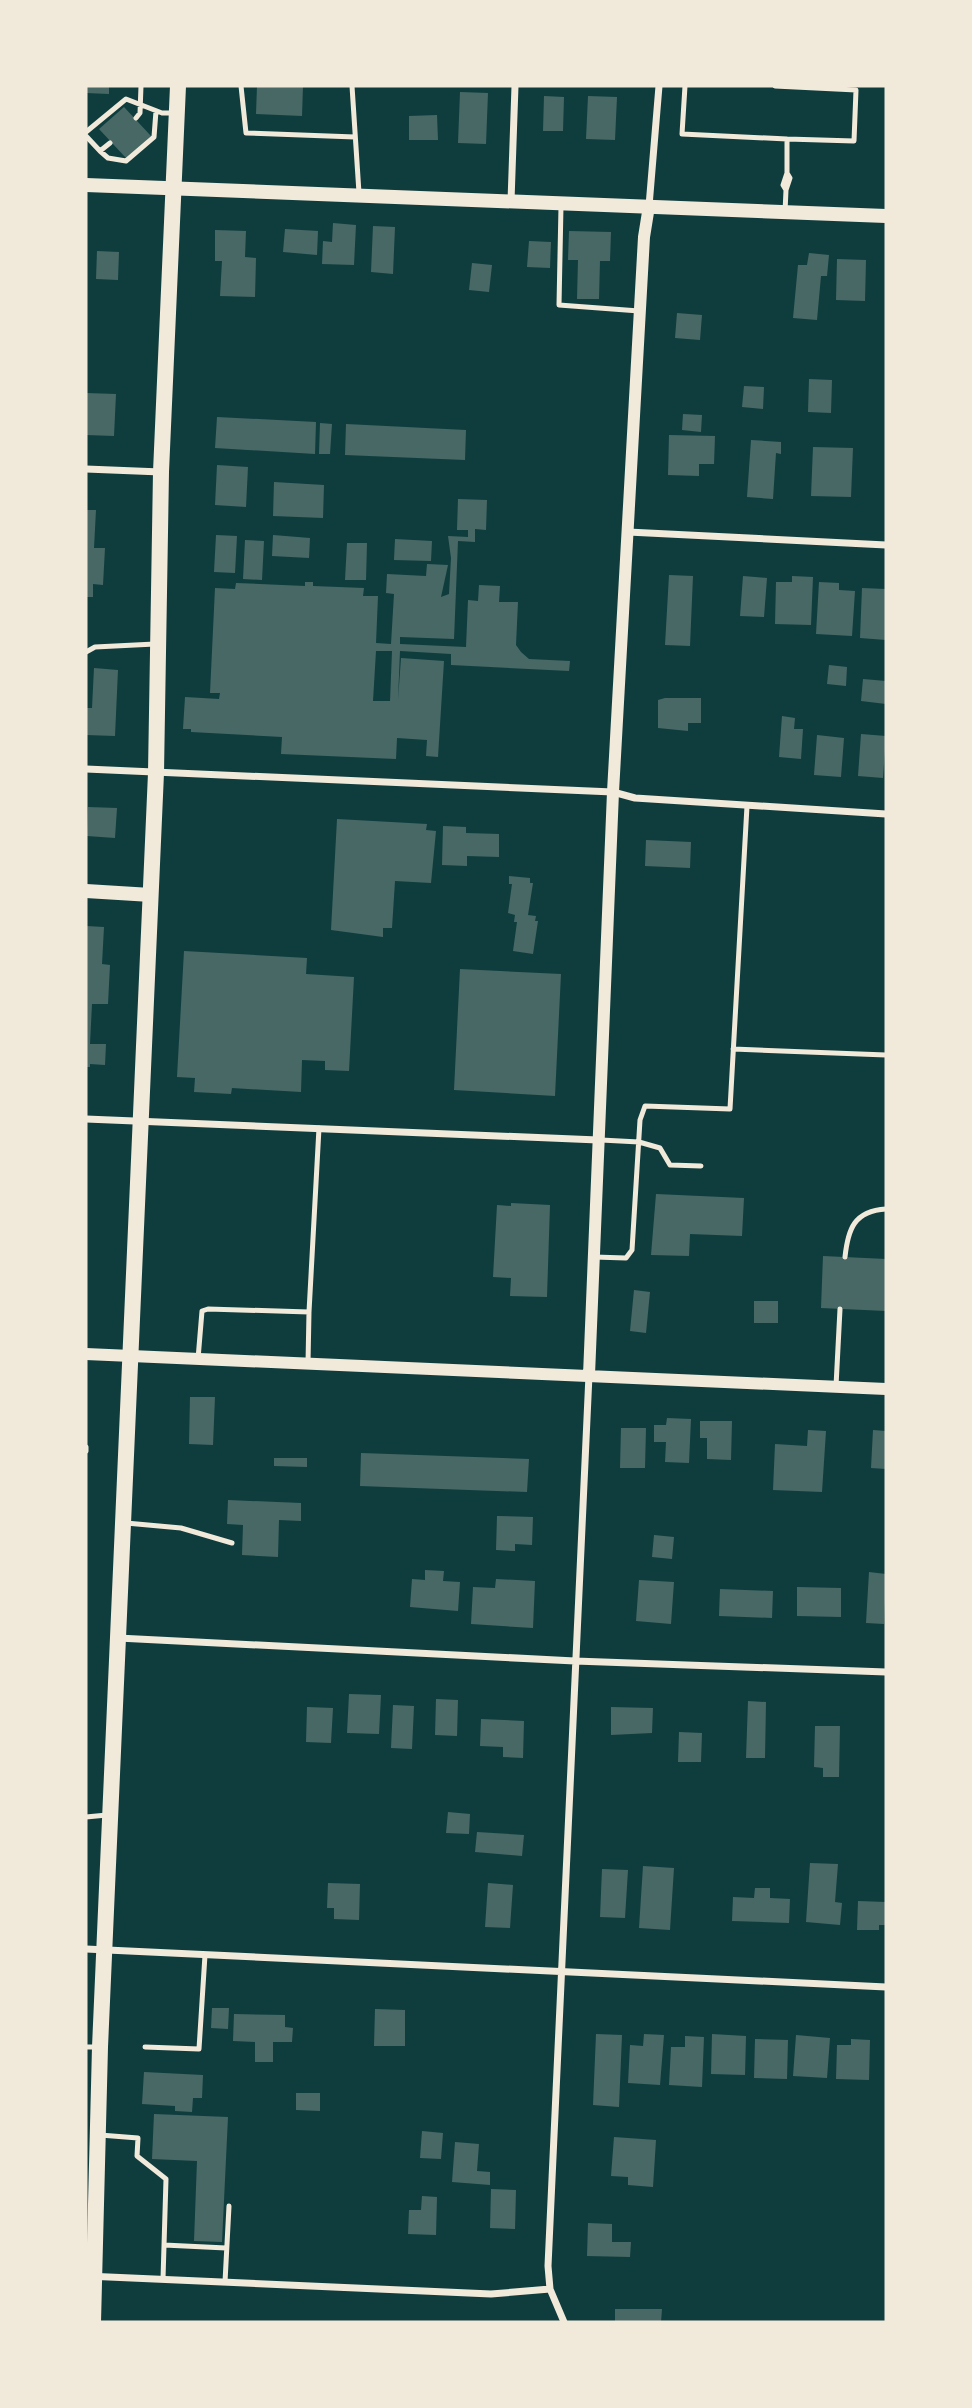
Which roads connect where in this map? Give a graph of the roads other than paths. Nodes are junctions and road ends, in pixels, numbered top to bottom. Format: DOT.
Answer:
graph roads {
  1 [pos="141,86"];
  2 [pos="178,86"];
  3 [pos="241,86"];
  4 [pos="352,86"];
  5 [pos="515,86"];
  6 [pos="659,86"];
  7 [pos="685,86"];
  8 [pos="775,86"];
  9 [pos="141,106"];
  10 [pos="156,111"];
  11 [pos="177,112"];
  12 [pos="136,118"];
  13 [pos="86,134"];
  14 [pos="355,137"];
  15 [pos="787,139"];
  16 [pos="110,144"];
  17 [pos="100,151"];
  18 [pos="86,185"];
  19 [pos="174,190"];
  20 [pos="359,197"];
  21 [pos="510,201"];
  22 [pos="561,203"];
  23 [pos="649,206"];
  24 [pos="785,212"];
  25 [pos="886,216"];
  26 [pos="640,311"];
  27 [pos="86,469"];
  28 [pos="161,472"];
  29 [pos="628,532"];
  30 [pos="886,545"];
  31 [pos="158,644"];
  32 [pos="86,652"];
  33 [pos="86,769"];
  34 [pos="156,773"];
  35 [pos="613,792"];
  36 [pos="747,806"];
  37 [pos="886,814"];
  38 [pos="86,891"];
  39 [pos="151,895"];
  40 [pos="733,1049"];
  41 [pos="886,1055"];
  42 [pos="86,1119"];
  43 [pos="140,1120"];
  44 [pos="319,1128"];
  45 [pos="598,1140"];
  46 [pos="639,1142"];
  47 [pos="701,1166"];
  48 [pos="886,1209"];
  49 [pos="594,1256"];
  50 [pos="845,1257"];
  51 [pos="840,1309"];
  52 [pos="309,1312"];
  53 [pos="86,1354"];
  54 [pos="129,1356"];
  55 [pos="198,1359"];
  56 [pos="308,1363"];
  57 [pos="589,1375"];
  58 [pos="836,1387"];
  59 [pos="886,1389"];
  60 [pos="122,1522"];
  61 [pos="232,1543"];
  62 [pos="118,1638"];
  63 [pos="575,1661"];
  64 [pos="886,1672"];
  65 [pos="110,1814"];
  66 [pos="86,1817"];
  67 [pos="86,1949"];
  68 [pos="104,1950"];
  69 [pos="205,1955"];
  70 [pos="561,1972"];
  71 [pos="886,1987"];
  72 [pos="93,2047"];
  73 [pos="145,2047"];
  74 [pos="96,2135"];
  75 [pos="229,2206"];
  76 [pos="164,2245"];
  77 [pos="226,2248"];
  78 [pos="90,2276"];
  79 [pos="163,2280"];
  80 [pos="225,2282"];
  81 [pos="550,2289"];
  82 [pos="93,2322"];
  83 [pos="564,2322"];
  1 -- 9 [label="lane"];
  2 -- 11 [label="main road"];
  3 -- 14 [label="lane"];
  4 -- 14 [label="lane"];
  5 -- 21 [label="street"];
  6 -- 23 [label="street"];
  7 -- 15 [label="lane"];
  8 -- 15 [label="lane"];
  9 -- 10 [label="lane"];
  9 -- 12 [label="lane"];
  9 -- 13 [label="lane"];
  10 -- 11 [label="lane"];
  10 -- 17 [label="lane"];
  11 -- 19 [label="main road"];
  13 -- 17 [label="lane"];
  14 -- 20 [label="lane"];
  15 -- 24 [label="lane"];
  16 -- 17 [label="lane"];
  18 -- 19 [label="main road"];
  19 -- 20 [label="main road"];
  19 -- 28 [label="main road"];
  20 -- 21 [label="main road"];
  21 -- 22 [label="main road"];
  22 -- 23 [label="main road"];
  22 -- 26 [label="lane"];
  23 -- 24 [label="main road"];
  23 -- 26 [label="street"];
  24 -- 25 [label="main road"];
  26 -- 29 [label="street"];
  27 -- 28 [label="street"];
  28 -- 31 [label="main road"];
  29 -- 30 [label="street"];
  29 -- 35 [label="street"];
  31 -- 32 [label="lane"];
  31 -- 34 [label="main road"];
  33 -- 34 [label="street"];
  34 -- 35 [label="street"];
  34 -- 39 [label="main road"];
  35 -- 36 [label="street"];
  35 -- 45 [label="street"];
  36 -- 37 [label="street"];
  36 -- 40 [label="lane"];
  38 -- 39 [label="main road"];
  39 -- 43 [label="main road"];
  40 -- 41 [label="lane"];
  40 -- 46 [label="lane"];
  42 -- 43 [label="street"];
  43 -- 44 [label="street"];
  43 -- 54 [label="main road"];
  44 -- 45 [label="street"];
  44 -- 52 [label="lane"];
  45 -- 46 [label="lane"];
  45 -- 49 [label="street"];
  46 -- 47 [label="lane"];
  46 -- 49 [label="lane"];
  48 -- 50 [label="lane"];
  49 -- 57 [label="street"];
  51 -- 58 [label="lane"];
  52 -- 55 [label="lane"];
  52 -- 56 [label="lane"];
  53 -- 54 [label="street"];
  54 -- 55 [label="street"];
  54 -- 60 [label="main road"];
  55 -- 56 [label="street"];
  56 -- 57 [label="street"];
  57 -- 58 [label="street"];
  57 -- 63 [label="street"];
  58 -- 59 [label="street"];
  60 -- 61 [label="lane"];
  60 -- 62 [label="main road"];
  62 -- 63 [label="street"];
  62 -- 65 [label="main road"];
  63 -- 64 [label="street"];
  63 -- 70 [label="street"];
  65 -- 66 [label="lane"];
  65 -- 68 [label="main road"];
  67 -- 68 [label="street"];
  68 -- 69 [label="street"];
  68 -- 72 [label="main road"];
  69 -- 70 [label="street"];
  69 -- 73 [label="lane"];
  70 -- 71 [label="street"];
  70 -- 81 [label="street"];
  72 -- 74 [label="main road"];
  74 -- 76 [label="lane"];
  74 -- 78 [label="main road"];
  75 -- 77 [label="lane"];
  76 -- 77 [label="lane"];
  76 -- 79 [label="lane"];
  77 -- 80 [label="lane"];
  78 -- 79 [label="street"];
  78 -- 82 [label="main road"];
  79 -- 80 [label="street"];
  80 -- 81 [label="street"];
  81 -- 83 [label="street"];
}
